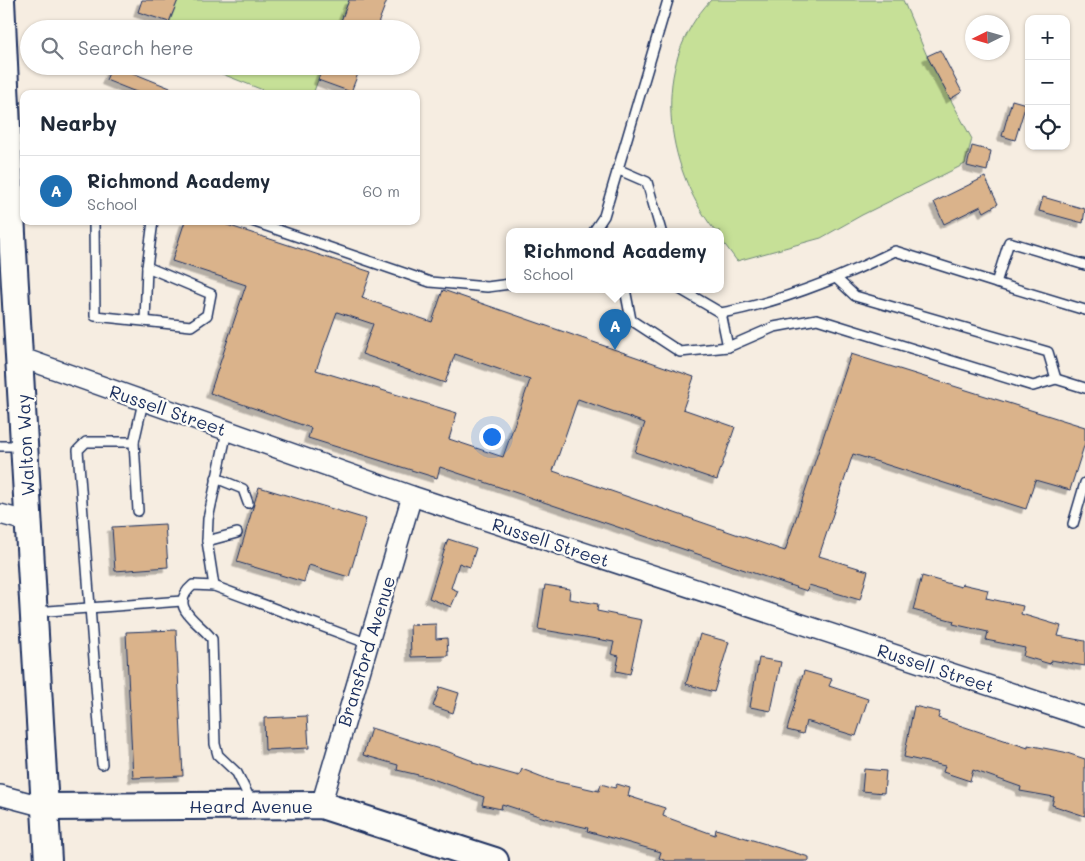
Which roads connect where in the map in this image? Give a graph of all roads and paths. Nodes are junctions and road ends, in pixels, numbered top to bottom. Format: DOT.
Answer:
graph roads {
  1 [pos="0,0"];
  2 [pos="668,0"];
  3 [pos="617,169"];
  4 [pos="94,225"];
  5 [pos="152,225"];
  6 [pos="264,225"];
  7 [pos="596,228"];
  8 [pos="660,228"];
  9 [pos="6,233"];
  10 [pos="1085,265"];
  11 [pos="147,267"];
  12 [pos="838,279"];
  13 [pos="996,283"];
  14 [pos="506,285"];
  15 [pos="626,293"];
  16 [pos="687,293"];
  17 [pos="1085,310"];
  18 [pos="721,313"];
  19 [pos="145,321"];
  20 [pos="728,347"];
  21 [pos="20,357"];
  22 [pos="1056,379"];
  23 [pos="1085,388"];
  24 [pos="143,402"];
  25 [pos="227,431"];
  26 [pos="134,442"];
  27 [pos="12,446"];
  28 [pos="216,478"];
  29 [pos="1085,483"];
  30 [pos="412,496"];
  31 [pos="248,503"];
  32 [pos="138,511"];
  33 [pos="0,514"];
  34 [pos="29,522"];
  35 [pos="1073,524"];
  36 [pos="237,533"];
  37 [pos="207,541"];
  38 [pos="214,586"];
  39 [pos="182,601"];
  40 [pos="91,608"];
  41 [pos="34,612"];
  42 [pos="369,644"];
  43 [pos="1085,717"];
  44 [pos="102,764"];
  45 [pos="0,796"];
  46 [pos="253,806"];
  47 [pos="320,806"];
  48 [pos="45,807"];
  49 [pos="48,861"];
  50 [pos="496,861"];
  1 -- 9 [label="main road, Walton Way"];
  2 -- 3 [label="lane"];
  3 -- 7 [label="lane"];
  3 -- 8 [label="lane"];
  4 -- 19 [label="lane"];
  5 -- 11 [label="lane"];
  6 -- 14 [label="lane"];
  9 -- 21 [label="main road, Walton Way"];
  10 -- 13 [label="lane"];
  11 -- 19 [label="lane"];
  11 -- 19 [label="lane"];
  12 -- 13 [label="lane"];
  12 -- 18 [label="lane"];
  12 -- 22 [label="lane"];
  13 -- 17 [label="lane"];
  15 -- 20 [label="lane"];
  16 -- 18 [label="lane"];
  18 -- 20 [label="lane"];
  20 -- 22 [label="lane"];
  21 -- 24 [label="street, Russell Street"];
  21 -- 27 [label="main road, Walton Way"];
  22 -- 23 [label="lane"];
  24 -- 25 [label="street, Russell Street"];
  24 -- 26 [label="lane"];
  25 -- 28 [label="lane"];
  25 -- 30 [label="street, Russell Street"];
  26 -- 32 [label="lane"];
  26 -- 40 [label="lane"];
  27 -- 34 [label="main road, Walton Way"];
  28 -- 31 [label="lane"];
  28 -- 37 [label="lane"];
  29 -- 35 [label="lane"];
  30 -- 42 [label="street, Bransford Avenue"];
  30 -- 43 [label="street, Russell Street"];
  33 -- 34 [label="street"];
  34 -- 41 [label="main road, Walton Way"];
  36 -- 37 [label="lane"];
  37 -- 38 [label="lane"];
  38 -- 39 [label="lane"];
  38 -- 42 [label="lane"];
  39 -- 40 [label="lane"];
  39 -- 46 [label="lane"];
  40 -- 41 [label="lane"];
  40 -- 44 [label="lane"];
  41 -- 48 [label="main road, Walton Way"];
  42 -- 47 [label="street, Bransford Avenue"];
  45 -- 48 [label="street, Heard Avenue"];
  46 -- 47 [label="main road, Heard Avenue"];
  46 -- 48 [label="main road, Heard Avenue"];
  47 -- 50 [label="main road, Heard Avenue"];
  48 -- 49 [label="main road, Walton Way"];
}
